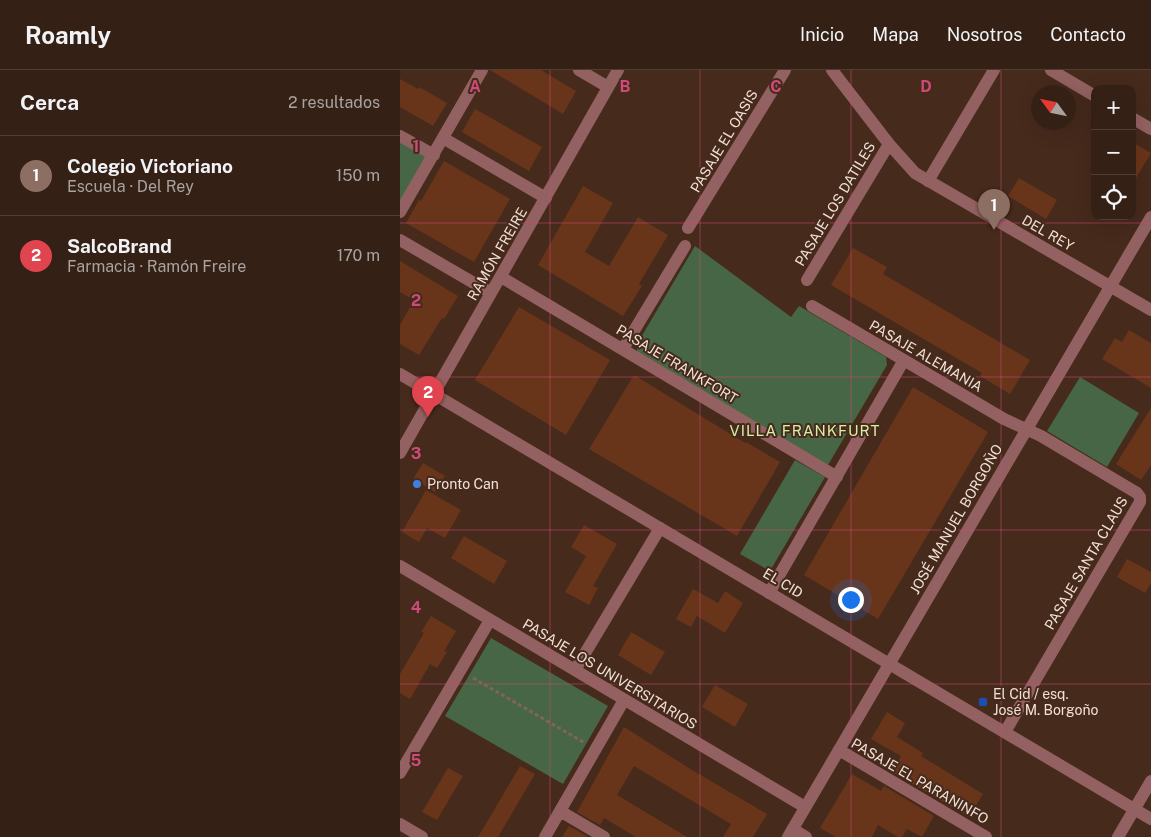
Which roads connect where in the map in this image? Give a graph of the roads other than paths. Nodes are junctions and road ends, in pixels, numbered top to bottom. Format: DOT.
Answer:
graph roads {
  1 [pos="482,70"];
  2 [pos="579,70"];
  3 [pos="618,70"];
  4 [pos="785,70"];
  5 [pos="832,70"];
  6 [pos="994,70"];
  7 [pos="1051,70"];
  8 [pos="608,87"];
  9 [pos="1091,94"];
  10 [pos="1136,120"];
  11 [pos="1151,129"];
  12 [pos="400,136"];
  13 [pos="443,138"];
  14 [pos="889,144"];
  15 [pos="434,155"];
  16 [pos="928,181"];
  17 [pos="546,198"];
  18 [pos="400,212"];
  19 [pos="1151,217"];
  20 [pos="688,228"];
  21 [pos="400,240"];
  22 [pos="685,246"];
  23 [pos="501,277"];
  24 [pos="807,280"];
  25 [pos="1110,286"];
  26 [pos="492,293"];
  27 [pos="812,306"];
  28 [pos="1151,310"];
  29 [pos="623,349"];
  30 [pos="904,360"];
  31 [pos="400,374"];
  32 [pos="434,394"];
  33 [pos="1026,429"];
  34 [pos="400,453"];
  35 [pos="837,477"];
  36 [pos="660,528"];
  37 [pos="400,566"];
  38 [pos="770,593"];
  39 [pos="490,620"];
  40 [pos="889,664"];
  41 [pos="575,670"];
  42 [pos="624,700"];
  43 [pos="1005,732"];
  44 [pos="839,750"];
  45 [pos="400,773"];
  46 [pos="1151,781"];
  47 [pos="805,807"];
  48 [pos="1135,809"];
  49 [pos="560,811"];
  50 [pos="1151,819"];
  51 [pos="400,824"];
  52 [pos="790,833"];
  53 [pos="422,837"];
  54 [pos="545,837"];
  55 [pos="604,837"];
  56 [pos="806,837"];
  57 [pos="986,837"];
  58 [pos="1118,837"];
  1 -- 13 [label="street"];
  2 -- 8 [label="street"];
  3 -- 8 [label="street, RAMÓN FREIRE"];
  4 -- 20 [label="street, PASAJE EL OASIS"];
  5 -- 14 [label="street, DEL REY"];
  6 -- 16 [label="street"];
  7 -- 9 [label="street"];
  8 -- 17 [label="street, RAMÓN FREIRE"];
  10 -- 11 [label="street"];
  12 -- 15 [label="street"];
  13 -- 15 [label="street"];
  13 -- 17 [label="street"];
  14 -- 16 [label="street, DEL REY"];
  14 -- 24 [label="street, PASAJE LOS DATILES"];
  15 -- 18 [label="street"];
  16 -- 25 [label="street, DEL REY"];
  17 -- 23 [label="street, RAMÓN FREIRE"];
  19 -- 25 [label="street, JOSÉ MANUEL BORGOÑO"];
  21 -- 26 [label="street"];
  22 -- 29 [label="street"];
  23 -- 26 [label="street, RAMÓN FREIRE"];
  23 -- 29 [label="street, PASAJE FRANKFORT"];
  25 -- 28 [label="street, DEL REY"];
  25 -- 33 [label="street, JOSÉ MANUEL BORGOÑO"];
  26 -- 32 [label="street, RAMÓN FREIRE"];
  27 -- 30 [label="street, PASAJE ALEMANIA"];
  29 -- 35 [label="street, PASAJE FRANKFORT"];
  30 -- 33 [label="street, PASAJE ALEMANIA"];
  30 -- 35 [label="street"];
  31 -- 32 [label="street, EL CID"];
  32 -- 34 [label="street, RAMÓN FREIRE"];
  32 -- 36 [label="street, EL CID"];
  33 -- 40 [label="street, JOSÉ MANUEL BORGOÑO"];
  33 -- 43 [label="street, PASAJE SANTA CLAUS"];
  35 -- 38 [label="street"];
  36 -- 38 [label="street, EL CID"];
  36 -- 41 [label="street"];
  37 -- 39 [label="street, PASAJE LOS UNIVERSITARIOS"];
  38 -- 40 [label="street, EL CID"];
  39 -- 41 [label="street, PASAJE LOS UNIVERSITARIOS"];
  39 -- 45 [label="street"];
  40 -- 43 [label="street, EL CID"];
  40 -- 44 [label="street, JOSÉ MANUEL BORGOÑO"];
  41 -- 42 [label="street, PASAJE LOS UNIVERSITARIOS"];
  42 -- 47 [label="street, PASAJE LOS UNIVERSITARIOS"];
  42 -- 49 [label="street"];
  43 -- 48 [label="street, EL CID"];
  44 -- 47 [label="street, JOSÉ MANUEL BORGOÑO"];
  44 -- 57 [label="street, PASAJE EL PARANINFO"];
  46 -- 48 [label="street"];
  47 -- 52 [label="street, JOSÉ MANUEL BORGOÑO"];
  48 -- 50 [label="street, EL CID"];
  48 -- 58 [label="street"];
  49 -- 54 [label="street"];
  49 -- 55 [label="street"];
  51 -- 53 [label="street"];
  52 -- 56 [label="street"];
}
